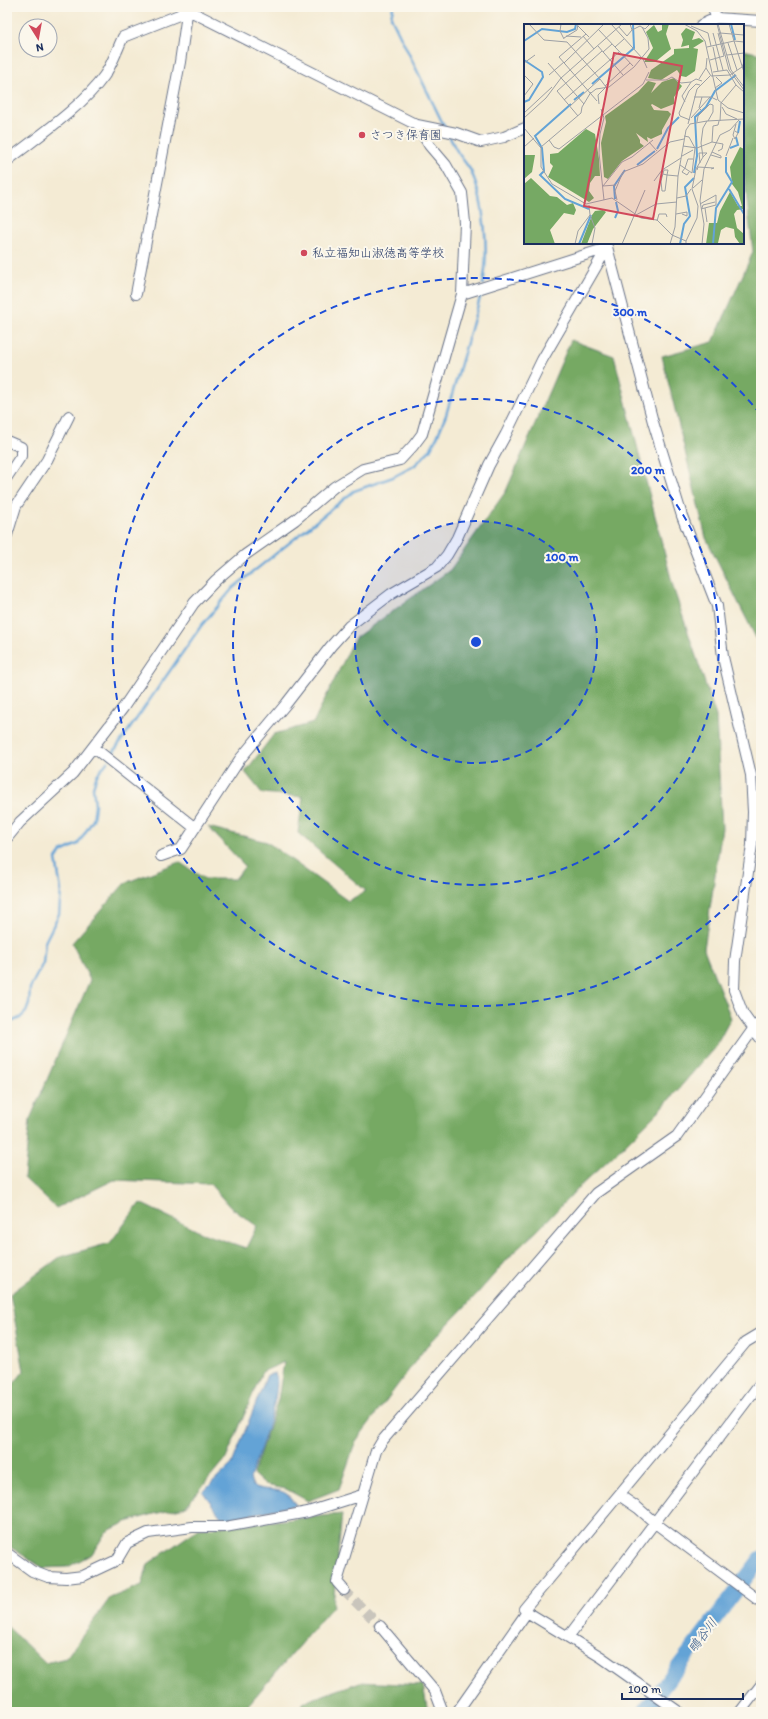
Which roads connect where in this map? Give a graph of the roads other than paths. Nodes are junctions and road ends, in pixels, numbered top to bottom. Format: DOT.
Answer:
graph roads {
  1 [pos="713,7"];
  2 [pos="186,8"];
  3 [pos="716,18"];
  4 [pos="761,21"];
  5 [pos="703,24"];
  6 [pos="416,126"];
  7 [pos="524,128"];
  8 [pos="7,161"];
  9 [pos="607,245"];
  10 [pos="136,294"];
  11 [pos="462,294"];
  12 [pos="69,416"];
  13 [pos="7,441"];
  14 [pos="7,477"];
  15 [pos="7,535"];
  16 [pos="93,747"];
  17 [pos="195,828"];
  18 [pos="7,838"];
  19 [pos="162,856"];
  20 [pos="758,1024"];
  21 [pos="761,1039"];
  22 [pos="761,1333"];
  23 [pos="761,1382"];
  24 [pos="362,1495"];
  25 [pos="619,1495"];
  26 [pos="655,1523"];
  27 [pos="7,1553"];
  28 [pos="344,1590"];
  29 [pos="761,1602"];
  30 [pos="526,1612"];
  31 [pos="380,1626"];
  32 [pos="568,1637"];
  33 [pos="761,1685"];
  34 [pos="443,1712"];
  35 [pos="457,1712"];
  36 [pos="679,1712"];
  37 [pos="740,1712"];
  1 -- 3 [label="street"];
  2 -- 6 [label="street"];
  2 -- 8 [label="street"];
  2 -- 10 [label="street"];
  3 -- 4 [label="street"];
  3 -- 5 [label="street"];
  6 -- 7 [label="street"];
  6 -- 11 [label="street"];
  9 -- 11 [label="street"];
  9 -- 17 [label="street"];
  9 -- 20 [label="street"];
  11 -- 16 [label="street"];
  12 -- 15 [label="street"];
  13 -- 14 [label="street"];
  16 -- 17 [label="street"];
  16 -- 18 [label="street"];
  17 -- 19 [label="street"];
  20 -- 21 [label="street"];
  20 -- 24 [label="street"];
  22 -- 25 [label="street"];
  23 -- 26 [label="street"];
  24 -- 27 [label="street"];
  24 -- 28 [label="street"];
  25 -- 26 [label="street"];
  25 -- 30 [label="street"];
  26 -- 29 [label="street"];
  26 -- 32 [label="street"];
  30 -- 32 [label="street"];
  30 -- 35 [label="street"];
  31 -- 34 [label="street"];
  32 -- 36 [label="street"];
  33 -- 37 [label="street"];
}
